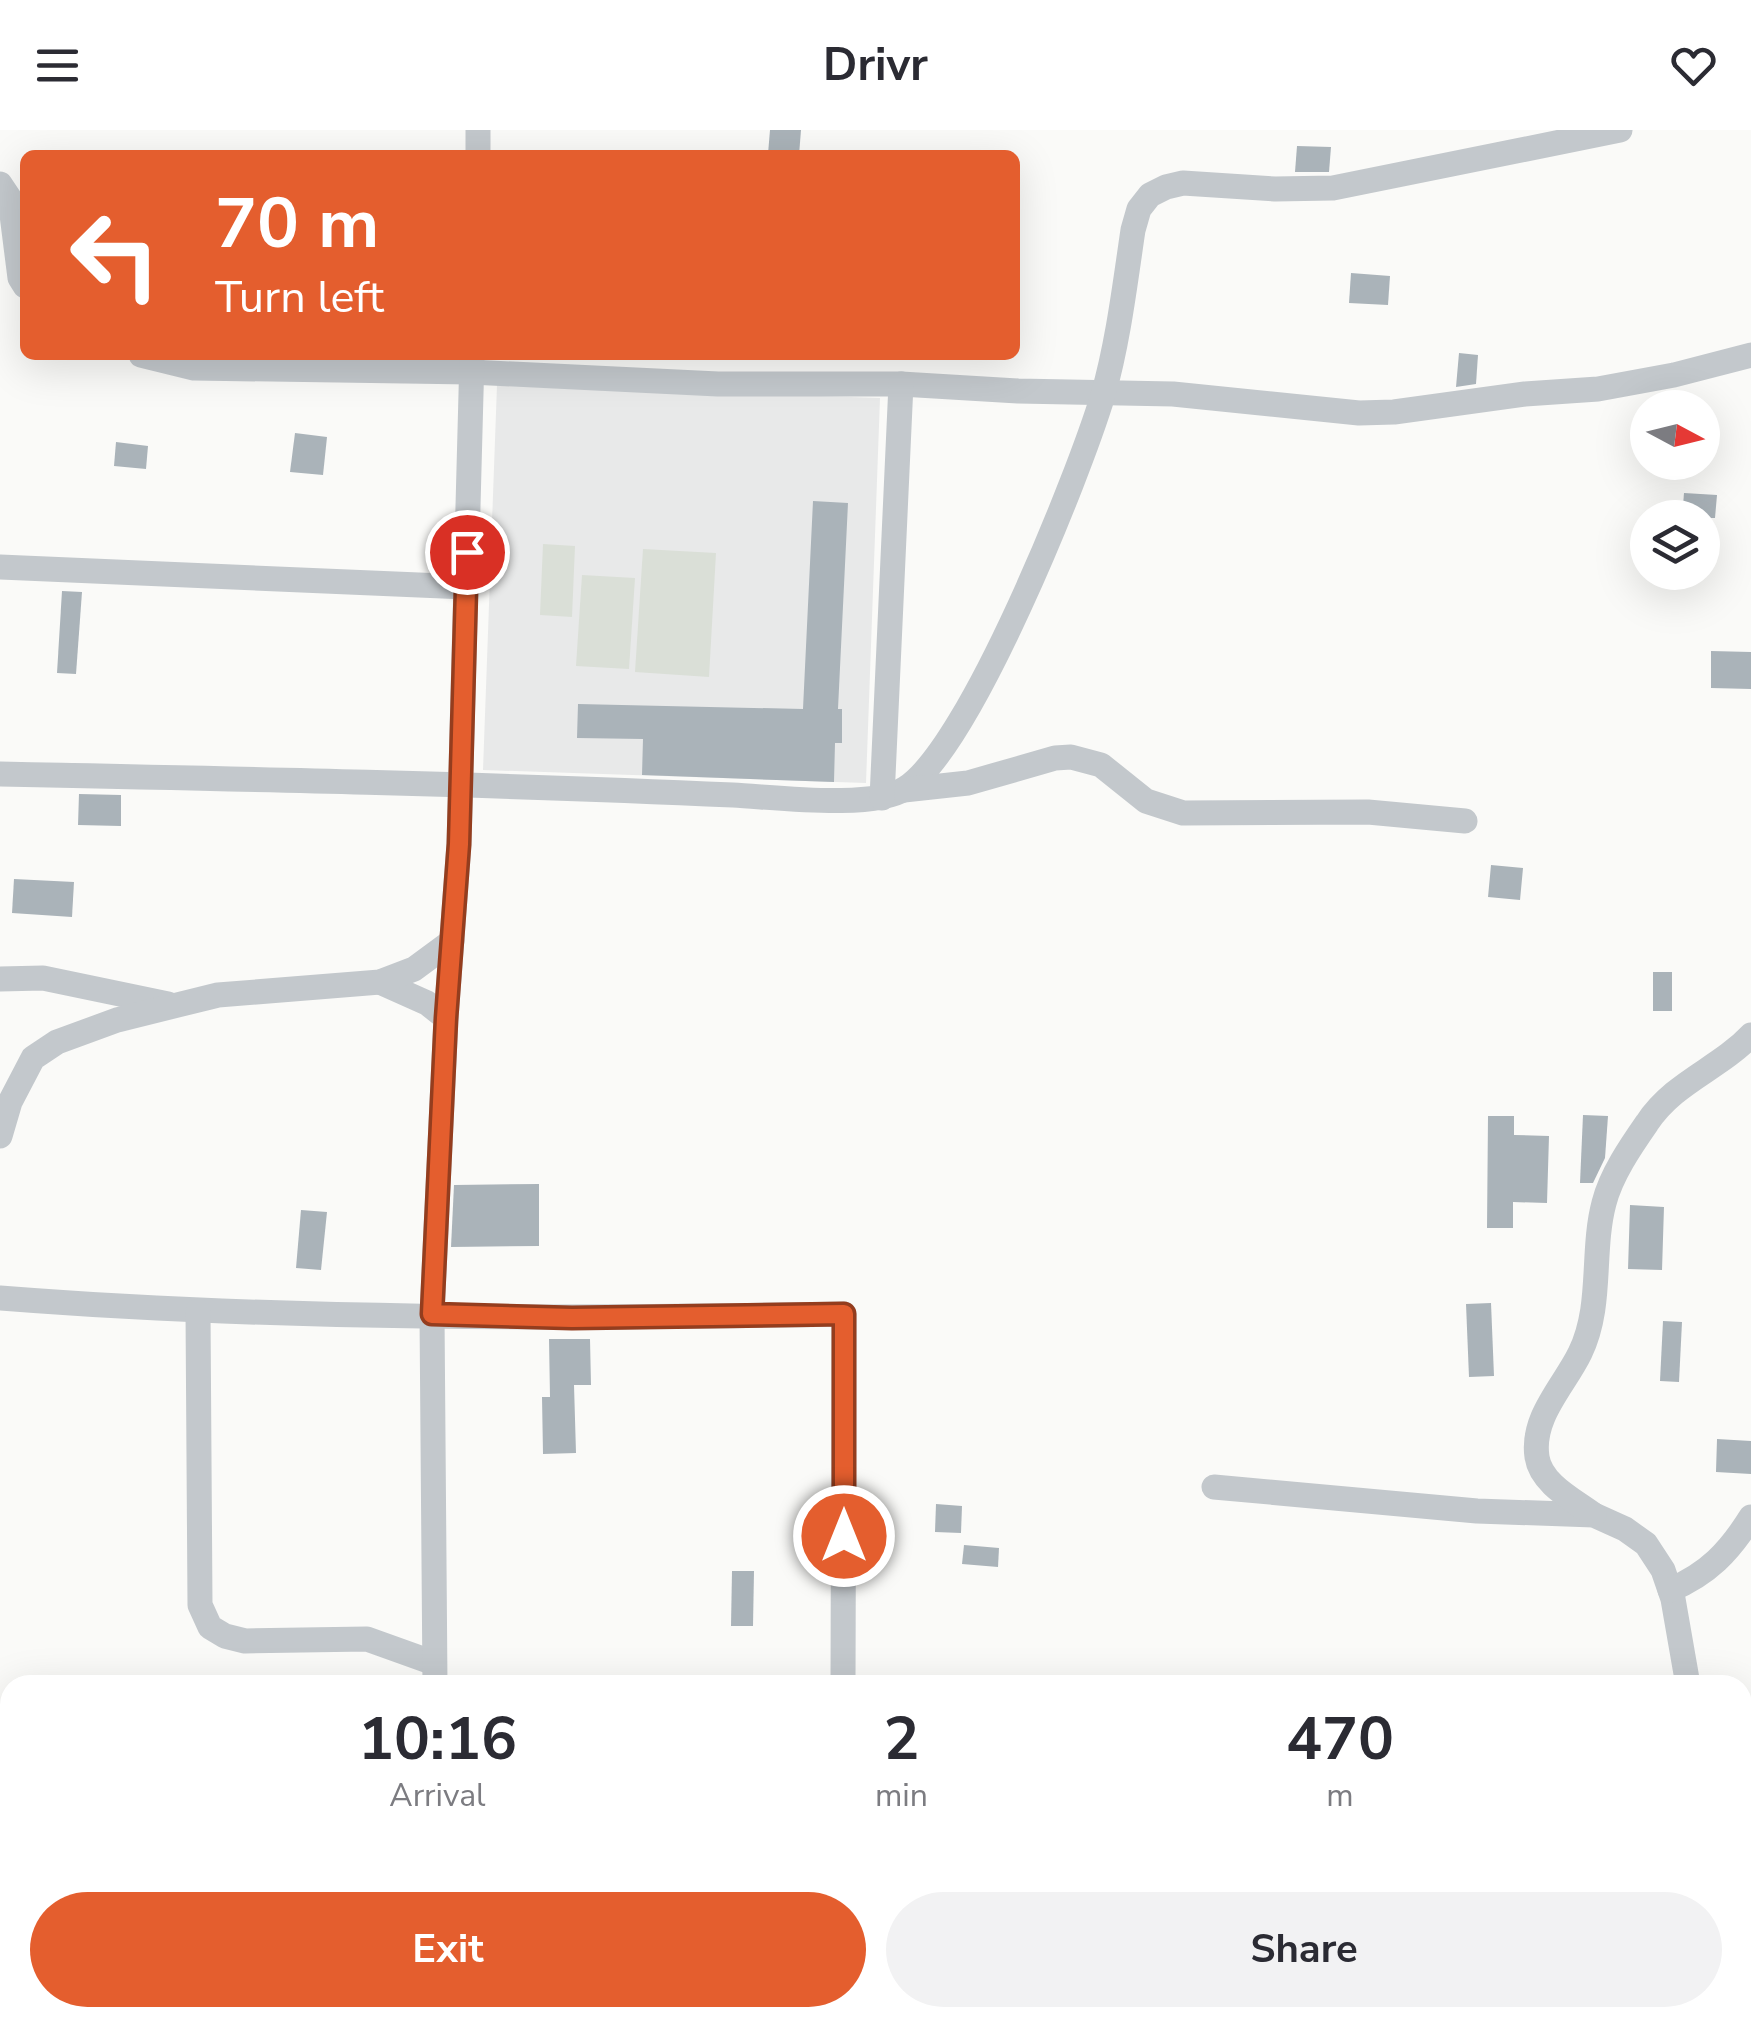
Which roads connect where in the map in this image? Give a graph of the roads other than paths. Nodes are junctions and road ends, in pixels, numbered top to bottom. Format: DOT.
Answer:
graph roads {
  1 [pos="1620,130"];
  2 [pos="0,184"];
  3 [pos="20,278"];
  4 [pos="1751,354"];
  5 [pos="161,360"];
  6 [pos="472,364"];
  7 [pos="902,384"];
  8 [pos="1104,393"];
  9 [pos="0,566"];
  10 [pos="466,587"];
  11 [pos="0,774"];
  12 [pos="462,782"];
  13 [pos="893,794"];
  14 [pos="1465,821"];
  15 [pos="452,941"];
  16 [pos="0,978"];
  17 [pos="380,982"];
  18 [pos="173,1004"];
  19 [pos="446,1018"];
  20 [pos="1751,1036"];
  21 [pos="0,1136"];
  22 [pos="0,1298"];
  23 [pos="198,1311"];
  24 [pos="432,1314"];
  25 [pos="1214,1487"];
  26 [pos="1594,1515"];
  27 [pos="1751,1517"];
  28 [pos="1670,1590"];
  29 [pos="435,1674"];
  30 [pos="844,1675"];
  31 [pos="1686,1675"];
  1 -- 8 [label="street"];
  2 -- 3 [label="street"];
  4 -- 8 [label="street"];
  5 -- 6 [label="street"];
  6 -- 7 [label="street"];
  6 -- 10 [label="street"];
  7 -- 8 [label="street"];
  7 -- 13 [label="street"];
  8 -- 13 [label="street"];
  9 -- 10 [label="street"];
  10 -- 12 [label="street"];
  11 -- 12 [label="street"];
  12 -- 13 [label="street"];
  12 -- 15 [label="street"];
  13 -- 14 [label="street"];
  15 -- 17 [label="street"];
  15 -- 19 [label="street"];
  16 -- 18 [label="street"];
  17 -- 18 [label="street"];
  17 -- 19 [label="street"];
  18 -- 21 [label="street"];
  19 -- 24 [label="street"];
  20 -- 26 [label="street"];
  22 -- 23 [label="street"];
  23 -- 24 [label="street"];
  23 -- 29 [label="street"];
  24 -- 29 [label="street"];
  24 -- 30 [label="street"];
  25 -- 26 [label="street"];
  26 -- 28 [label="street"];
  27 -- 28 [label="street"];
  28 -- 31 [label="street"];
}
